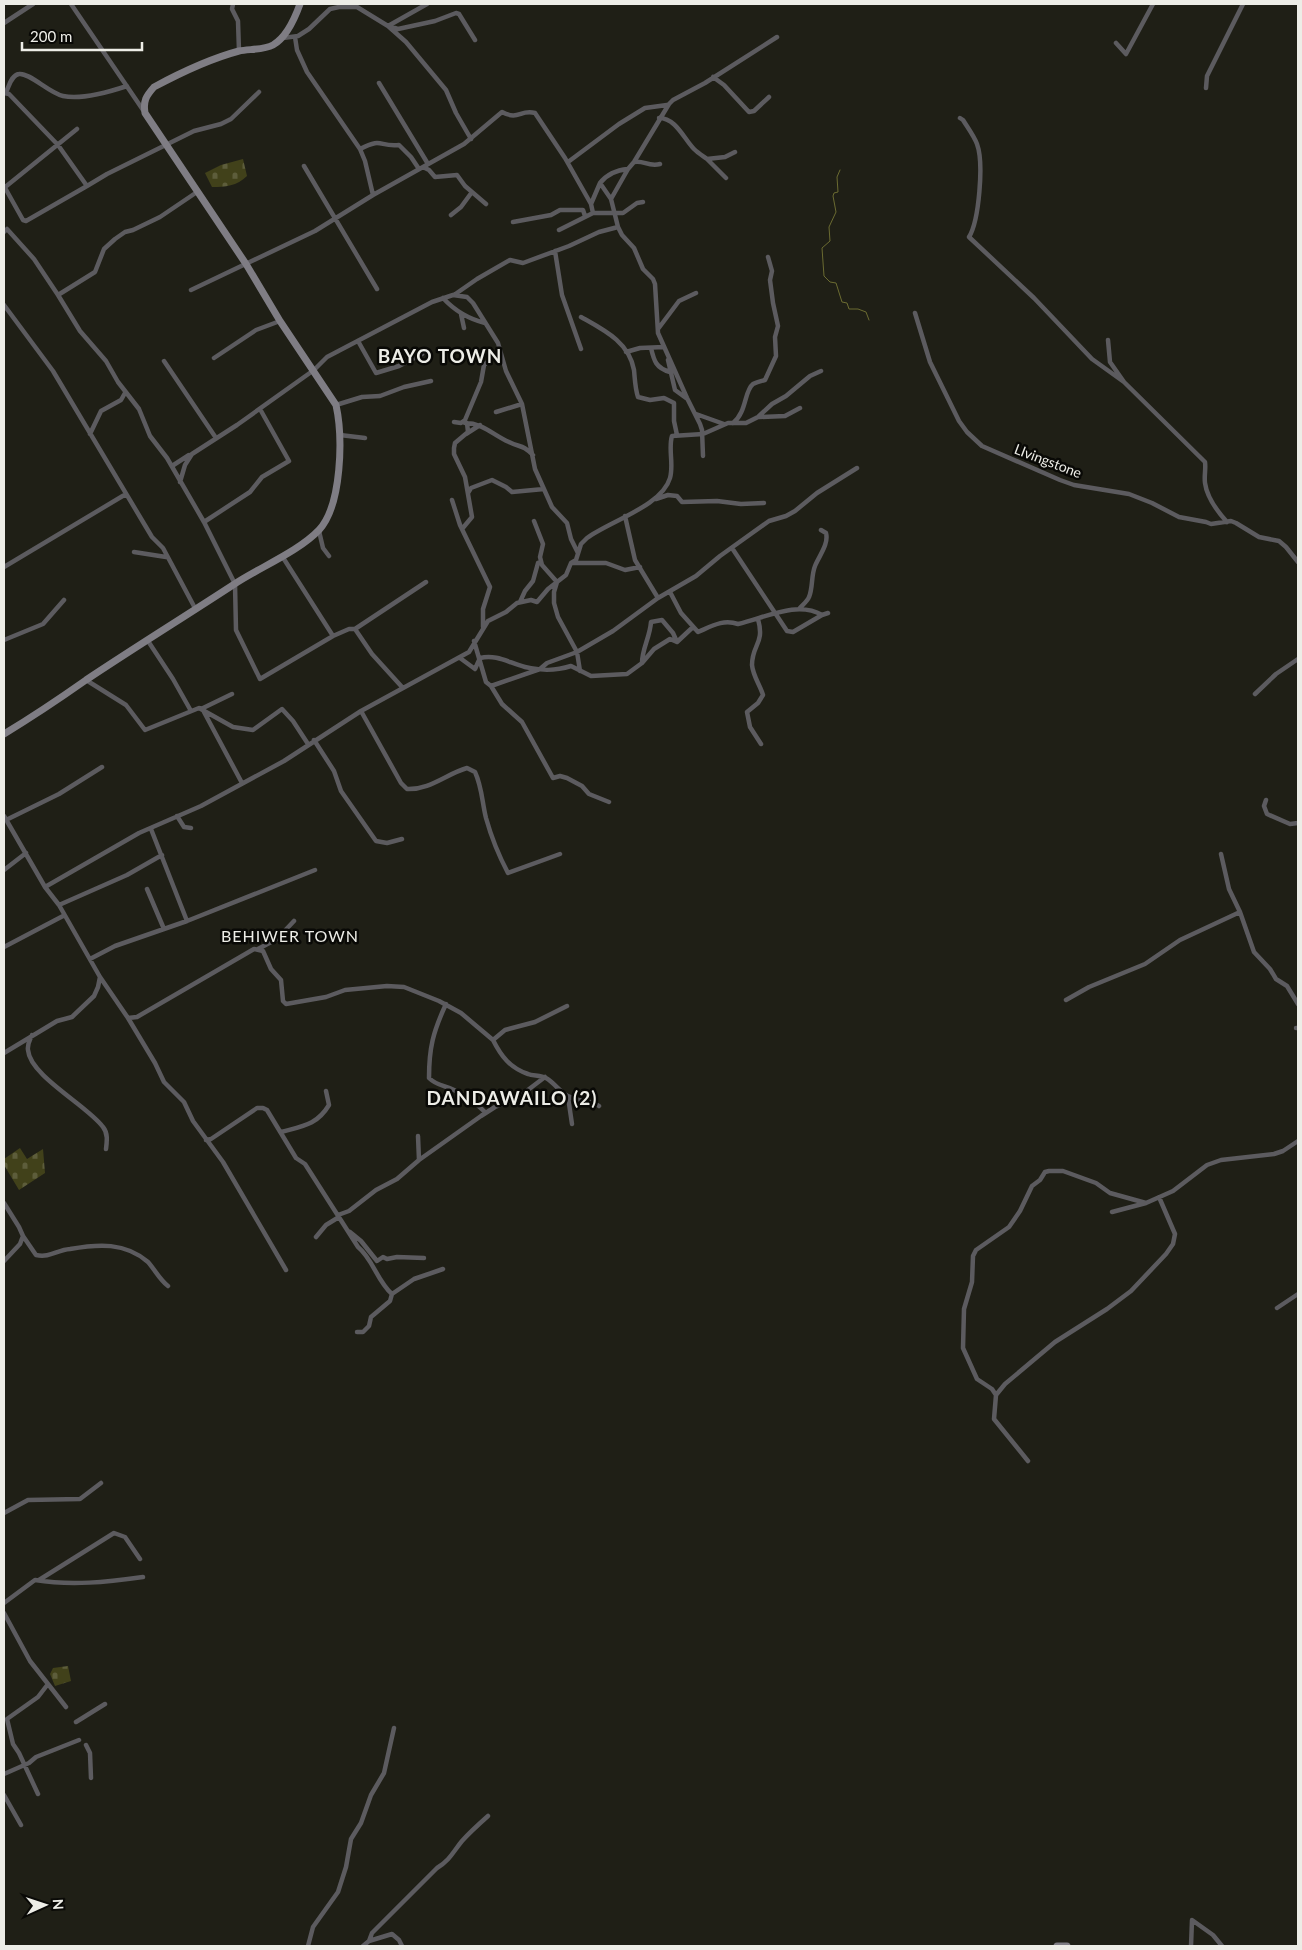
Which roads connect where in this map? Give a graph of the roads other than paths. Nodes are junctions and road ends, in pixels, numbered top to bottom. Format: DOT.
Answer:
graph roads {
  1 [pos="33,4"];
  2 [pos="71,4"];
  3 [pos="233,4"];
  4 [pos="300,4"];
  5 [pos="427,4"];
  6 [pos="1153,4"];
  7 [pos="1243,4"];
  8 [pos="4,23"];
  9 [pos="388,26"];
  10 [pos="295,37"];
  11 [pos="777,37"];
  12 [pos="281,38"];
  13 [pos="475,40"];
  14 [pos="1116,43"];
  15 [pos="239,51"];
  16 [pos="713,77"];
  17 [pos="379,83"];
  18 [pos="127,86"];
  19 [pos="1206,88"];
  20 [pos="5,92"];
  21 [pos="259,92"];
  22 [pos="769,97"];
  23 [pos="667,105"];
  24 [pos="145,112"];
  25 [pos="659,118"];
  26 [pos="960,118"];
  27 [pos="77,129"];
  28 [pos="471,139"];
  29 [pos="165,144"];
  30 [pos="58,145"];
  31 [pos="360,149"];
  32 [pos="735,152"];
  33 [pos="707,159"];
  34 [pos="568,162"];
  35 [pos="634,162"];
  36 [pos="660,164"];
  37 [pos="304,166"];
  38 [pos="423,167"];
  39 [pos="628,169"];
  40 [pos="726,178"];
  41 [pos="600,183"];
  42 [pos="88,186"];
  43 [pos="4,187"];
  44 [pos="197,192"];
  45 [pos="472,192"];
  46 [pos="373,195"];
  47 [pos="611,199"];
  48 [pos="643,202"];
  49 [pos="486,204"];
  50 [pos="591,204"];
  51 [pos="616,212"];
  52 [pos="593,213"];
  53 [pos="451,216"];
  54 [pos="585,216"];
  55 [pos="334,219"];
  56 [pos="513,222"];
  57 [pos="618,227"];
  58 [pos="559,230"];
  59 [pos="4,232"];
  60 [pos="555,251"];
  61 [pos="768,257"];
  62 [pos="246,264"];
  63 [pos="377,289"];
  64 [pos="191,290"];
  65 [pos="696,293"];
  66 [pos="58,295"];
  67 [pos="453,295"];
  68 [pos="443,298"];
  69 [pos="4,305"];
  70 [pos="461,312"];
  71 [pos="915,314"];
  72 [pos="581,317"];
  73 [pos="280,321"];
  74 [pos="485,324"];
  75 [pos="464,328"];
  76 [pos="658,330"];
  77 [pos="1108,340"];
  78 [pos="358,341"];
  79 [pos="664,347"];
  80 [pos="651,348"];
  81 [pos="581,349"];
  82 [pos="500,351"];
  83 [pos="626,352"];
  84 [pos="422,354"];
  85 [pos="668,354"];
  86 [pos="214,358"];
  87 [pos="491,359"];
  88 [pos="164,361"];
  89 [pos="504,364"];
  90 [pos="314,370"];
  91 [pos="821,371"];
  92 [pos="670,372"];
  93 [pos="430,381"];
  94 [pos="1124,382"];
  95 [pos="125,392"];
  96 [pos="687,398"];
  97 [pos="522,404"];
  98 [pos="336,405"];
  99 [pos="800,408"];
  100 [pos="260,409"];
  101 [pos="496,412"];
  102 [pos="696,414"];
  103 [pos="758,417"];
  104 [pos="454,422"];
  105 [pos="461,423"];
  106 [pos="467,423"];
  107 [pos="734,423"];
  108 [pos="724,424"];
  109 [pos="480,425"];
  110 [pos="90,434"];
  111 [pos="702,434"];
  112 [pos="340,435"];
  113 [pos="465,435"];
  114 [pos="677,435"];
  115 [pos="216,438"];
  116 [pos="366,438"];
  117 [pos="192,454"];
  118 [pos="534,456"];
  119 [pos="703,456"];
  120 [pos="172,466"];
  121 [pos="857,468"];
  122 [pos="180,482"];
  123 [pos="544,489"];
  124 [pos="126,494"];
  125 [pos="467,494"];
  126 [pos="452,500"];
  127 [pos="650,502"];
  128 [pos="764,503"];
  129 [pos="625,516"];
  130 [pos="534,521"];
  131 [pos="204,522"];
  132 [pos="1227,522"];
  133 [pos="462,528"];
  134 [pos="319,529"];
  135 [pos="821,530"];
  136 [pos="732,548"];
  137 [pos="134,552"];
  138 [pos="578,554"];
  139 [pos="282,556"];
  140 [pos="330,556"];
  141 [pos="166,557"];
  142 [pos="541,562"];
  143 [pos="1298,562"];
  144 [pos="571,563"];
  145 [pos="4,567"];
  146 [pos="640,567"];
  147 [pos="426,582"];
  148 [pos="557,582"];
  149 [pos="235,584"];
  150 [pos="670,592"];
  151 [pos="658,598"];
  152 [pos="64,600"];
  153 [pos="520,602"];
  154 [pos="799,609"];
  155 [pos="196,610"];
  156 [pos="775,613"];
  157 [pos="758,619"];
  158 [pos="483,627"];
  159 [pos="693,627"];
  160 [pos="356,629"];
  161 [pos="333,636"];
  162 [pos="4,640"];
  163 [pos="474,640"];
  164 [pos="148,641"];
  165 [pos="677,642"];
  166 [pos="577,652"];
  167 [pos="460,658"];
  168 [pos="480,658"];
  169 [pos="1298,658"];
  170 [pos="642,663"];
  171 [pos="540,670"];
  172 [pos="580,670"];
  173 [pos="86,680"];
  174 [pos="491,686"];
  175 [pos="402,687"];
  176 [pos="232,694"];
  177 [pos="1254,694"];
  178 [pos="202,710"];
  179 [pos="361,711"];
  180 [pos="190,712"];
  181 [pos="4,734"];
  182 [pos="314,740"];
  183 [pos="308,744"];
  184 [pos="761,744"];
  185 [pos="102,767"];
  186 [pos="242,783"];
  187 [pos="1266,800"];
  188 [pos="609,802"];
  189 [pos="176,816"];
  190 [pos="5,818"];
  191 [pos="1298,823"];
  192 [pos="191,828"];
  193 [pos="151,829"];
  194 [pos="402,839"];
  195 [pos="26,853"];
  196 [pos="560,854"];
  197 [pos="1220,854"];
  198 [pos="162,855"];
  199 [pos="4,870"];
  200 [pos="315,870"];
  201 [pos="45,887"];
  202 [pos="146,889"];
  203 [pos="59,905"];
  204 [pos="1240,912"];
  205 [pos="64,916"];
  206 [pos="188,921"];
  207 [pos="294,921"];
  208 [pos="164,929"];
  209 [pos="4,947"];
  210 [pos="257,950"];
  211 [pos="90,958"];
  212 [pos="100,977"];
  213 [pos="1066,1000"];
  214 [pos="446,1004"];
  215 [pos="1298,1004"];
  216 [pos="567,1006"];
  217 [pos="128,1018"];
  218 [pos="32,1035"];
  219 [pos="493,1040"];
  220 [pos="4,1052"];
  221 [pos="545,1077"];
  222 [pos="326,1091"];
  223 [pos="568,1097"];
  224 [pos="599,1106"];
  225 [pos="486,1112"];
  226 [pos="572,1124"];
  227 [pos="281,1132"];
  228 [pos="418,1136"];
  229 [pos="206,1140"];
  230 [pos="1298,1141"];
  231 [pos="106,1149"];
  232 [pos="418,1160"];
  233 [pos="1159,1197"];
  234 [pos="4,1203"];
  235 [pos="1146,1203"];
  236 [pos="1112,1212"];
  237 [pos="338,1216"];
  238 [pos="347,1230"];
  239 [pos="23,1236"];
  240 [pos="316,1237"];
  241 [pos="424,1258"];
  242 [pos="4,1261"];
  243 [pos="442,1269"];
  244 [pos="286,1270"];
  245 [pos="168,1286"];
  246 [pos="392,1294"];
  247 [pos="1298,1294"];
  248 [pos="1277,1308"];
  249 [pos="357,1332"];
  250 [pos="996,1395"];
  251 [pos="1028,1461"];
  252 [pos="101,1483"];
  253 [pos="4,1513"];
  254 [pos="140,1559"];
  255 [pos="143,1577"];
  256 [pos="39,1580"];
  257 [pos="4,1602"];
  258 [pos="4,1613"];
  259 [pos="48,1684"];
  260 [pos="105,1704"];
  261 [pos="66,1707"];
  262 [pos="76,1722"];
  263 [pos="394,1728"];
  264 [pos="79,1740"];
  265 [pos="86,1745"];
  266 [pos="25,1765"];
  267 [pos="4,1774"];
  268 [pos="91,1778"];
  269 [pos="38,1794"];
  270 [pos="4,1795"];
  271 [pos="488,1816"];
  272 [pos="21,1825"];
  273 [pos="369,1941"];
  274 [pos="308,1946"];
  275 [pos="363,1946"];
  276 [pos="402,1946"];
  277 [pos="1057,1946"];
  278 [pos="1067,1946"];
  279 [pos="1191,1946"];
  280 [pos="1222,1946"];
  1 -- 8 [label="street"];
  2 -- 18 [label="street"];
  3 -- 15 [label="street"];
  4 -- 12 [label="main road"];
  5 -- 9 [label="street"];
  6 -- 14 [label="street"];
  7 -- 19 [label="street"];
  9 -- 10 [label="street"];
  9 -- 13 [label="street"];
  9 -- 28 [label="street"];
  10 -- 12 [label="street"];
  10 -- 31 [label="street"];
  11 -- 16 [label="street"];
  12 -- 15 [label="main road"];
  15 -- 24 [label="main road"];
  16 -- 22 [label="street"];
  16 -- 23 [label="street"];
  17 -- 38 [label="street"];
  18 -- 20 [label="street"];
  18 -- 24 [label="street"];
  20 -- 30 [label="street"];
  21 -- 29 [label="street"];
  23 -- 25 [label="street"];
  23 -- 34 [label="street"];
  24 -- 29 [label="main road"];
  25 -- 33 [label="street"];
  25 -- 35 [label="street"];
  26 -- 94 [label="street"];
  27 -- 30 [label="street"];
  28 -- 34 [label="street"];
  28 -- 38 [label="street"];
  29 -- 42 [label="street"];
  29 -- 44 [label="main road"];
  30 -- 42 [label="street"];
  30 -- 43 [label="street"];
  31 -- 38 [label="street"];
  31 -- 46 [label="street"];
  32 -- 33 [label="street"];
  33 -- 40 [label="street"];
  34 -- 50 [label="street"];
  35 -- 36 [label="street"];
  35 -- 39 [label="street"];
  37 -- 55 [label="street"];
  38 -- 45 [label="street"];
  38 -- 46 [label="street"];
  39 -- 41 [label="street"];
  39 -- 47 [label="street"];
  41 -- 47 [label="street"];
  41 -- 50 [label="street"];
  42 -- 43 [label="street"];
  44 -- 62 [label="main road"];
  44 -- 66 [label="street"];
  45 -- 49 [label="street"];
  45 -- 53 [label="street"];
  46 -- 55 [label="street"];
  47 -- 51 [label="street"];
  48 -- 51 [label="street"];
  50 -- 52 [label="street"];
  51 -- 52 [label="street"];
  51 -- 57 [label="street"];
  52 -- 54 [label="street"];
  54 -- 56 [label="street"];
  54 -- 58 [label="street"];
  55 -- 62 [label="street"];
  55 -- 63 [label="street"];
  57 -- 60 [label="street"];
  57 -- 76 [label="street"];
  59 -- 66 [label="street"];
  60 -- 67 [label="street"];
  60 -- 81 [label="street"];
  61 -- 107 [label="street"];
  62 -- 64 [label="street"];
  62 -- 73 [label="main road"];
  65 -- 76 [label="street"];
  66 -- 95 [label="street"];
  67 -- 68 [label="street"];
  67 -- 74 [label="street"];
  68 -- 70 [label="street"];
  68 -- 78 [label="street"];
  69 -- 110 [label="street"];
  70 -- 74 [label="street"];
  70 -- 75 [label="street"];
  71 -- 132 [label="street, LIvingstone"];
  72 -- 83 [label="street"];
  73 -- 86 [label="street"];
  73 -- 90 [label="main road"];
  74 -- 82 [label="street"];
  76 -- 79 [label="street"];
  77 -- 94 [label="street"];
  78 -- 84 [label="street"];
  78 -- 90 [label="street"];
  79 -- 80 [label="street"];
  79 -- 85 [label="street"];
  80 -- 83 [label="street"];
  80 -- 92 [label="street"];
  82 -- 87 [label="street"];
  82 -- 89 [label="street"];
  83 -- 114 [label="street"];
  85 -- 92 [label="street"];
  85 -- 96 [label="street"];
  87 -- 89 [label="street"];
  87 -- 105 [label="street"];
  88 -- 115 [label="street"];
  89 -- 97 [label="street"];
  90 -- 98 [label="main road"];
  90 -- 100 [label="street"];
  91 -- 103 [label="street"];
  92 -- 96 [label="street"];
  93 -- 98 [label="street"];
  94 -- 132 [label="street"];
  95 -- 110 [label="street"];
  95 -- 120 [label="street"];
  96 -- 102 [label="street"];
  97 -- 101 [label="street"];
  97 -- 118 [label="street"];
  98 -- 112 [label="main road"];
  99 -- 103 [label="street"];
  100 -- 115 [label="street"];
  100 -- 131 [label="street"];
  102 -- 108 [label="street"];
  102 -- 111 [label="street"];
  103 -- 107 [label="street"];
  104 -- 105 [label="street"];
  105 -- 106 [label="street"];
  106 -- 109 [label="street"];
  106 -- 113 [label="street"];
  107 -- 108 [label="street"];
  108 -- 111 [label="street"];
  109 -- 113 [label="street"];
  109 -- 118 [label="street"];
  110 -- 124 [label="street"];
  111 -- 114 [label="street"];
  111 -- 119 [label="street"];
  112 -- 116 [label="street"];
  112 -- 134 [label="main road"];
  113 -- 125 [label="street"];
  114 -- 127 [label="street"];
  115 -- 117 [label="street"];
  117 -- 120 [label="street"];
  117 -- 122 [label="street"];
  118 -- 123 [label="street"];
  120 -- 122 [label="street"];
  121 -- 136 [label="street"];
  122 -- 131 [label="street"];
  123 -- 125 [label="street"];
  123 -- 138 [label="street"];
  124 -- 141 [label="street"];
  124 -- 145 [label="street"];
  125 -- 133 [label="street"];
  126 -- 133 [label="street"];
  127 -- 128 [label="street"];
  127 -- 129 [label="street"];
  129 -- 138 [label="street"];
  129 -- 146 [label="street"];
  130 -- 142 [label="street"];
  131 -- 149 [label="street"];
  132 -- 143 [label="street, LIvingstone"];
  133 -- 158 [label="street"];
  134 -- 139 [label="main road"];
  134 -- 140 [label="street"];
  135 -- 154 [label="street"];
  136 -- 150 [label="street"];
  136 -- 156 [label="street"];
  137 -- 141 [label="street"];
  138 -- 144 [label="street"];
  139 -- 149 [label="main road"];
  139 -- 161 [label="street"];
  141 -- 155 [label="street"];
  142 -- 148 [label="street"];
  142 -- 153 [label="street"];
  144 -- 146 [label="street"];
  144 -- 148 [label="street"];
  146 -- 151 [label="street"];
  147 -- 160 [label="street"];
  148 -- 153 [label="street"];
  148 -- 166 [label="street"];
  149 -- 155 [label="main road"];
  149 -- 161 [label="street"];
  150 -- 151 [label="street"];
  150 -- 159 [label="street"];
  151 -- 166 [label="street"];
  152 -- 162 [label="street"];
  153 -- 158 [label="street"];
  154 -- 156 [label="street"];
  154 -- 156 [label="street"];
  155 -- 164 [label="main road"];
  156 -- 157 [label="street"];
  157 -- 159 [label="street"];
  157 -- 184 [label="street"];
  158 -- 163 [label="street"];
  159 -- 165 [label="street"];
  160 -- 161 [label="street"];
  160 -- 175 [label="street"];
  163 -- 167 [label="street"];
  163 -- 168 [label="street"];
  164 -- 173 [label="main road"];
  164 -- 180 [label="street"];
  165 -- 170 [label="street"];
  165 -- 170 [label="street"];
  166 -- 171 [label="street"];
  166 -- 172 [label="street"];
  167 -- 168 [label="street"];
  167 -- 175 [label="street"];
  168 -- 171 [label="street"];
  168 -- 174 [label="street"];
  169 -- 177 [label="street"];
  170 -- 172 [label="street"];
  171 -- 172 [label="street"];
  171 -- 174 [label="street"];
  173 -- 180 [label="street"];
  173 -- 181 [label="main road"];
  174 -- 188 [label="street"];
  175 -- 179 [label="street"];
  176 -- 178 [label="street"];
  178 -- 180 [label="street"];
  178 -- 183 [label="street"];
  178 -- 186 [label="street"];
  179 -- 182 [label="street"];
  179 -- 196 [label="street"];
  182 -- 183 [label="street"];
  182 -- 194 [label="street"];
  183 -- 186 [label="street"];
  185 -- 190 [label="street"];
  186 -- 189 [label="street"];
  187 -- 191 [label="street"];
  189 -- 192 [label="street"];
  189 -- 193 [label="street"];
  190 -- 195 [label="street"];
  193 -- 198 [label="street"];
  193 -- 201 [label="street"];
  195 -- 199 [label="street"];
  195 -- 201 [label="street"];
  197 -- 204 [label="street"];
  198 -- 203 [label="street"];
  198 -- 206 [label="street"];
  200 -- 206 [label="street"];
  201 -- 203 [label="street"];
  202 -- 208 [label="street"];
  203 -- 205 [label="street"];
  204 -- 213 [label="street"];
  204 -- 215 [label="street"];
  205 -- 209 [label="street"];
  205 -- 211 [label="street"];
  206 -- 208 [label="street"];
  207 -- 210 [label="street"];
  208 -- 211 [label="street"];
  210 -- 214 [label="street"];
  210 -- 217 [label="street"];
  211 -- 212 [label="street"];
  212 -- 217 [label="street"];
  212 -- 218 [label="street"];
  214 -- 219 [label="street"];
  214 -- 225 [label="street"];
  216 -- 219 [label="street"];
  217 -- 229 [label="street"];
  218 -- 220 [label="street"];
  218 -- 231 [label="street"];
  219 -- 221 [label="street"];
  221 -- 223 [label="street"];
  221 -- 225 [label="street"];
  222 -- 227 [label="street"];
  223 -- 224 [label="street"];
  223 -- 226 [label="street"];
  225 -- 232 [label="street"];
  227 -- 229 [label="street"];
  227 -- 237 [label="street"];
  228 -- 232 [label="street"];
  229 -- 244 [label="street"];
  230 -- 233 [label="street"];
  232 -- 237 [label="street"];
  233 -- 235 [label="street"];
  233 -- 250 [label="street"];
  234 -- 239 [label="street"];
  235 -- 236 [label="street"];
  235 -- 250 [label="street"];
  237 -- 238 [label="street"];
  237 -- 240 [label="street"];
  238 -- 241 [label="street"];
  238 -- 246 [label="street"];
  239 -- 242 [label="street"];
  239 -- 245 [label="street"];
  243 -- 246 [label="street"];
  246 -- 249 [label="street"];
  247 -- 248 [label="street"];
  250 -- 251 [label="street"];
  252 -- 253 [label="street"];
  254 -- 256 [label="street"];
  255 -- 256 [label="street"];
  256 -- 257 [label="street"];
  258 -- 259 [label="street"];
  259 -- 261 [label="street"];
  259 -- 266 [label="street"];
  260 -- 262 [label="street"];
  263 -- 274 [label="street"];
  264 -- 266 [label="street"];
  265 -- 268 [label="street"];
  266 -- 267 [label="street"];
  266 -- 269 [label="street"];
  270 -- 272 [label="street"];
  271 -- 273 [label="street"];
  273 -- 275 [label="street"];
  273 -- 276 [label="street"];
  277 -- 278 [label="main road"];
  279 -- 280 [label="street"];
}
